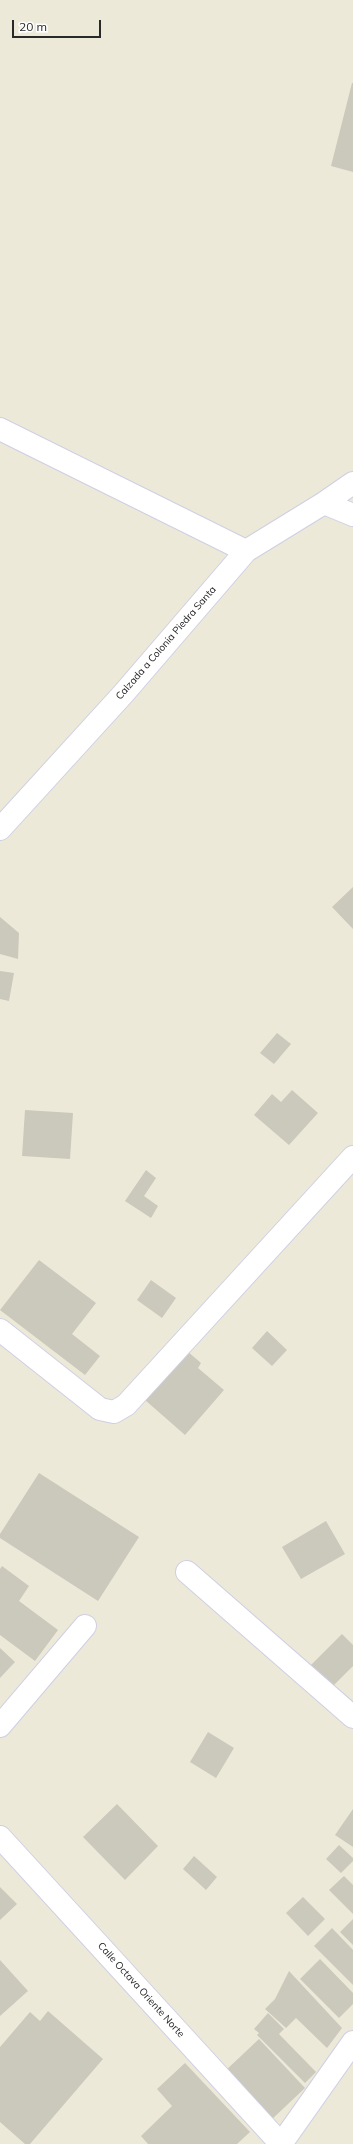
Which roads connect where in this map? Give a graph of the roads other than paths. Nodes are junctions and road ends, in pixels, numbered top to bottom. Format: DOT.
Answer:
graph roads {
  1 [pos="0,429"];
  2 [pos="353,483"];
  3 [pos="324,503"];
  4 [pos="353,515"];
  5 [pos="246,551"];
  6 [pos="0,829"];
  7 [pos="353,1157"];
  8 [pos="0,1330"];
  9 [pos="188,1572"];
  10 [pos="85,1626"];
  11 [pos="353,1717"];
  12 [pos="0,1726"];
  13 [pos="0,1837"];
  14 [pos="353,2042"];
  15 [pos="281,2144"];
  1 -- 5 [label="street"];
  2 -- 3 [label="street, Calzada a Colonia Piedra Santa"];
  3 -- 4 [label="street"];
  3 -- 5 [label="street, Calzada a Colonia Piedra Santa"];
  5 -- 6 [label="street, Calzada a Colonia Piedra Santa"];
  7 -- 8 [label="street"];
  9 -- 11 [label="street"];
  10 -- 12 [label="street"];
  13 -- 15 [label="street, Calle Octava Oriente Norte"];
  14 -- 15 [label="street"];
}
